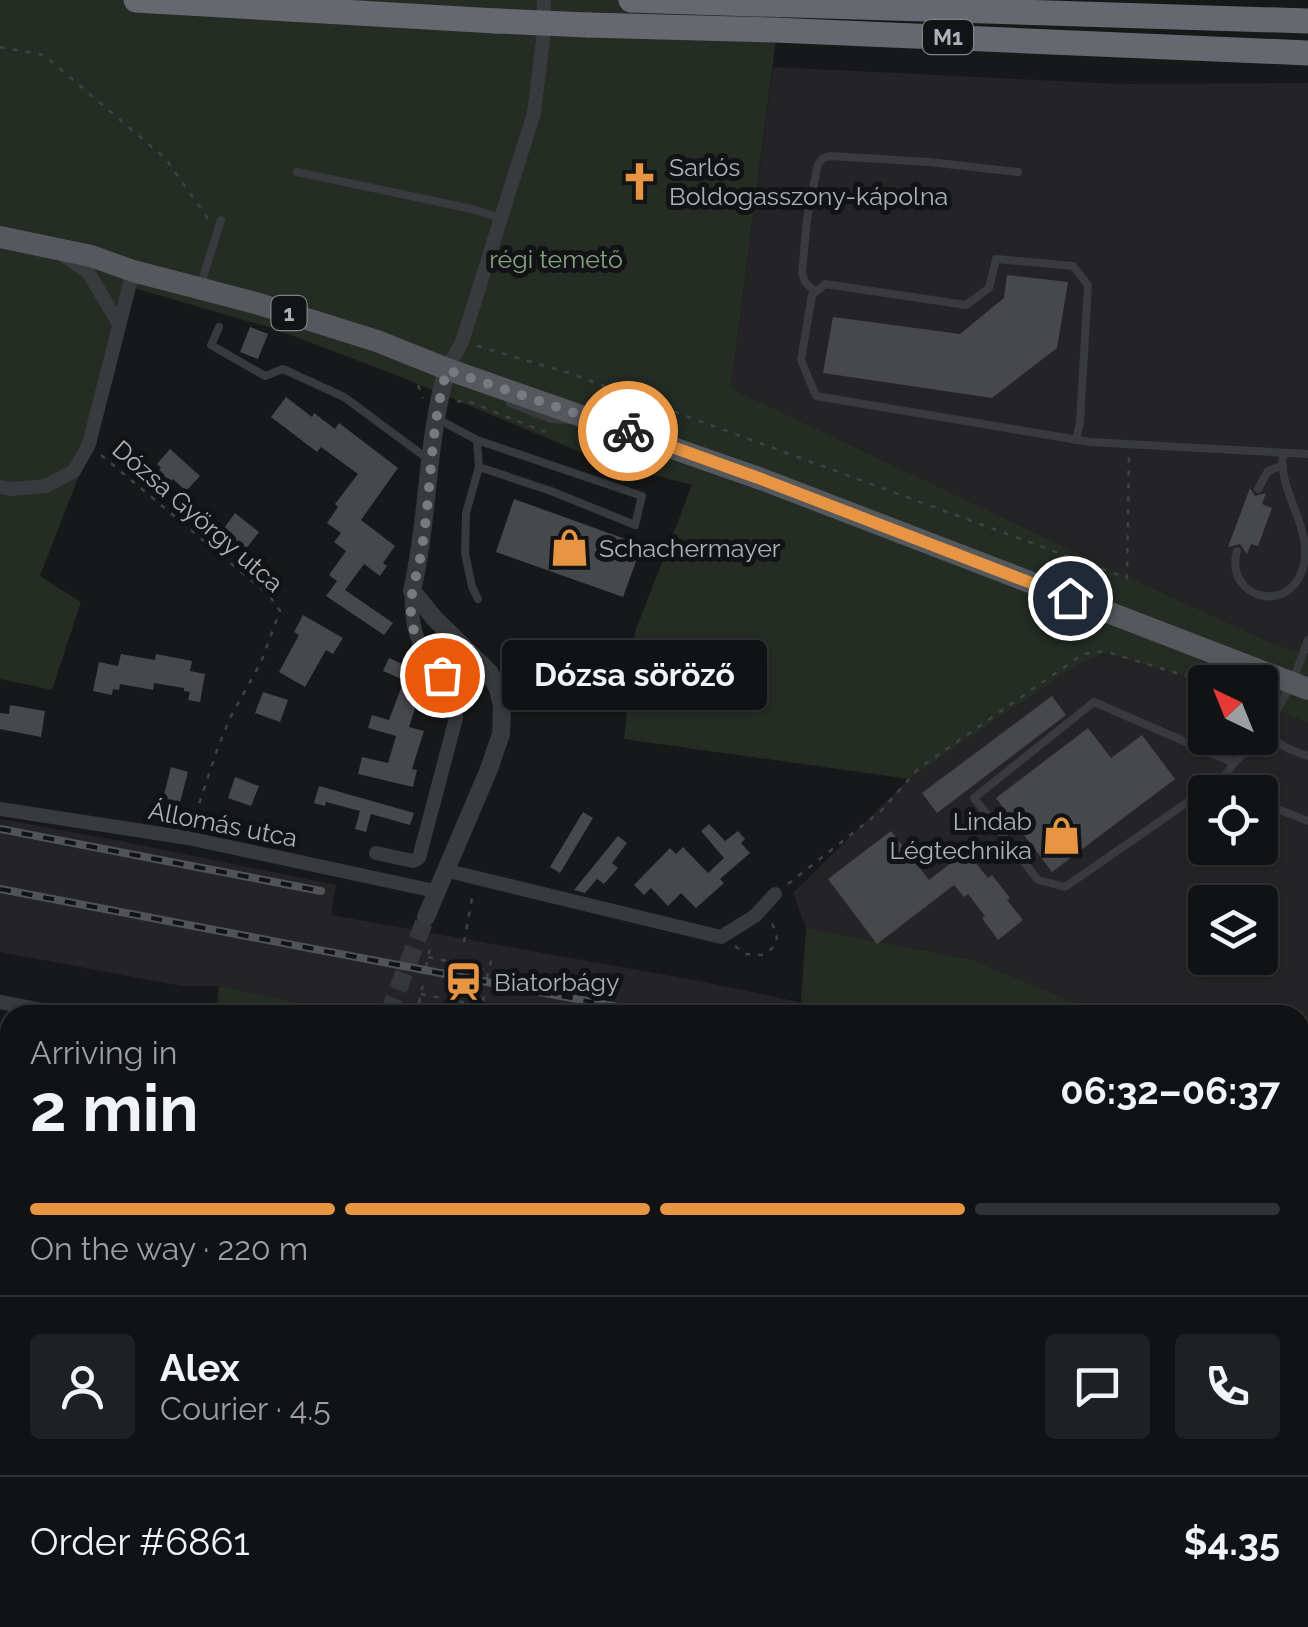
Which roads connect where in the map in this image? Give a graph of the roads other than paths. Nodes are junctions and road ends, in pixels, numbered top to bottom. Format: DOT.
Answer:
graph roads {
  1 [pos="136,0"];
  2 [pos="544,0"];
  3 [pos="631,0"];
  4 [pos="1308,21"];
  5 [pos="1308,52"];
  6 [pos="296,172"];
  7 [pos="1018,172"];
  8 [pos="501,218"];
  9 [pos="221,220"];
  10 [pos="0,237"];
  11 [pos="52,248"];
  12 [pos="133,271"];
  13 [pos="200,288"];
  14 [pos="815,292"];
  15 [pos="119,324"];
  16 [pos="219,327"];
  17 [pos="458,373"];
  18 [pos="435,418"];
  19 [pos="477,440"];
  20 [pos="1076,440"];
  21 [pos="1283,453"];
  22 [pos="1308,454"];
  23 [pos="432,462"];
  24 [pos="1282,466"];
  25 [pos="479,467"];
  26 [pos="0,487"];
  27 [pos="1258,490"];
  28 [pos="1237,550"];
  29 [pos="412,591"];
  30 [pos="478,598"];
  31 [pos="1308,640"];
  32 [pos="474,656"];
  33 [pos="1300,686"];
  34 [pos="455,690"];
  35 [pos="1278,715"];
  36 [pos="1278,742"];
  37 [pos="1242,755"];
  38 [pos="1308,756"];
  39 [pos="1234,762"];
  40 [pos="1225,775"];
  41 [pos="1188,802"];
  42 [pos="0,809"];
  43 [pos="1278,809"];
  44 [pos="1308,821"];
  45 [pos="376,853"];
  46 [pos="444,870"];
  47 [pos="436,891"];
  48 [pos="775,894"];
  49 [pos="426,917"];
  1 -- 5 [label="highway, M1, bridge"];
  2 -- 8 [label="street"];
  3 -- 4 [label="highway, M1"];
  6 -- 8 [label="lane"];
  7 -- 14 [label="lane"];
  8 -- 17 [label="street"];
  9 -- 13 [label="lane"];
  10 -- 11 [label="main road, 1"];
  11 -- 12 [label="main road, 1"];
  11 -- 15 [label="street"];
  12 -- 13 [label="main road, 1"];
  12 -- 15 [label="street"];
  13 -- 17 [label="main road, 1"];
  14 -- 20 [label="lane"];
  14 -- 20 [label="lane"];
  15 -- 26 [label="street"];
  16 -- 23 [label="lane"];
  17 -- 18 [label="street"];
  17 -- 33 [label="main road, 1"];
  18 -- 19 [label="lane"];
  18 -- 23 [label="street"];
  19 -- 25 [label="lane"];
  19 -- 25 [label="lane"];
  20 -- 21 [label="lane"];
  21 -- 22 [label="lane"];
  21 -- 24 [label="lane"];
  23 -- 29 [label="street"];
  24 -- 27 [label="lane"];
  24 -- 28 [label="lane"];
  25 -- 30 [label="lane"];
  29 -- 32 [label="street"];
  29 -- 34 [label="street"];
  31 -- 33 [label="lane"];
  32 -- 34 [label="street"];
  32 -- 46 [label="street"];
  33 -- 35 [label="lane"];
  34 -- 45 [label="street"];
  36 -- 38 [label="lane"];
  37 -- 39 [label="lane"];
  39 -- 40 [label="lane"];
  39 -- 41 [label="lane"];
  42 -- 47 [label="street, Állomás utca"];
  43 -- 44 [label="lane"];
  46 -- 47 [label="street"];
  46 -- 48 [label="street"];
  47 -- 49 [label="street"];
}
